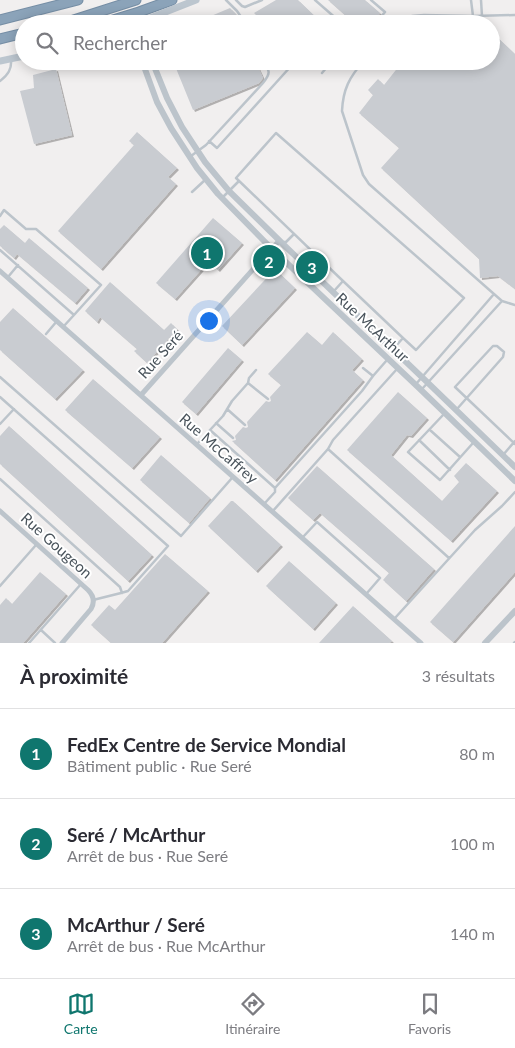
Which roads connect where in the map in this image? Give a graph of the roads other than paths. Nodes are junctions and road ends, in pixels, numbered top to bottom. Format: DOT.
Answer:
graph roads {
  1 [pos="78,0"];
  2 [pos="136,0"];
  3 [pos="172,0"];
  4 [pos="196,0"];
  5 [pos="226,0"];
  6 [pos="236,0"];
  7 [pos="262,0"];
  8 [pos="315,0"];
  9 [pos="371,0"];
  10 [pos="472,0"];
  11 [pos="481,0"];
  12 [pos="20,15"];
  13 [pos="89,15"];
  14 [pos="129,15"];
  15 [pos="161,15"];
  16 [pos="240,15"];
  17 [pos="332,15"];
  18 [pos="383,15"];
  19 [pos="473,15"];
  20 [pos="482,15"];
  21 [pos="500,15"];
  22 [pos="515,15"];
  23 [pos="15,16"];
  24 [pos="0,20"];
  25 [pos="15,36"];
  26 [pos="0,39"];
  27 [pos="15,57"];
  28 [pos="11,58"];
  29 [pos="0,61"];
  30 [pos="145,70"];
  31 [pos="155,70"];
  32 [pos="268,70"];
  33 [pos="287,70"];
  34 [pos="324,70"];
  35 [pos="356,70"];
  36 [pos="322,73"];
  37 [pos="0,81"];
  38 [pos="166,98"];
  39 [pos="157,102"];
  40 [pos="209,141"];
  41 [pos="198,151"];
  42 [pos="190,156"];
  43 [pos="206,179"];
  44 [pos="239,181"];
  45 [pos="229,191"];
  46 [pos="192,192"];
  47 [pos="222,198"];
  48 [pos="0,216"];
  49 [pos="294,234"];
  50 [pos="279,241"];
  51 [pos="272,248"];
  52 [pos="0,250"];
  53 [pos="18,265"];
  54 [pos="0,271"];
  55 [pos="7,278"];
  56 [pos="343,281"];
  57 [pos="333,292"];
  58 [pos="494,294"];
  59 [pos="502,301"];
  60 [pos="515,305"];
  61 [pos="74,315"];
  62 [pos="57,321"];
  63 [pos="63,327"];
  64 [pos="46,334"];
  65 [pos="403,338"];
  66 [pos="393,349"];
  67 [pos="388,359"];
  68 [pos="363,368"];
  69 [pos="398,368"];
  70 [pos="256,370"];
  71 [pos="373,376"];
  72 [pos="0,377"];
  73 [pos="422,377"];
  74 [pos="248,382"];
  75 [pos="428,382"];
  76 [pos="415,384"];
  77 [pos="421,390"];
  78 [pos="141,396"];
  79 [pos="0,397"];
  80 [pos="466,398"];
  81 [pos="268,399"];
  82 [pos="14,409"];
  83 [pos="227,409"];
  84 [pos="456,410"];
  85 [pos="445,413"];
  86 [pos="216,423"];
  87 [pos="0,424"];
  88 [pos="245,425"];
  89 [pos="210,430"];
  90 [pos="430,430"];
  91 [pos="233,438"];
  92 [pos="419,440"];
  93 [pos="474,442"];
  94 [pos="515,443"];
  95 [pos="196,444"];
  96 [pos="328,449"];
  97 [pos="502,455"];
  98 [pos="460,457"];
  99 [pos="515,467"];
  100 [pos="450,470"];
  101 [pos="233,477"];
  102 [pos="0,479"];
  103 [pos="515,481"];
  104 [pos="275,488"];
  105 [pos="515,492"];
  106 [pos="264,504"];
  107 [pos="0,511"];
  108 [pos="272,512"];
  109 [pos="302,538"];
  110 [pos="37,544"];
  111 [pos="449,558"];
  112 [pos="81,584"];
  113 [pos="0,586"];
  114 [pos="122,593"];
  115 [pos="366,594"];
  116 [pos="93,600"];
  117 [pos="515,611"];
  118 [pos="394,620"];
  119 [pos="41,630"];
  120 [pos="30,643"];
  121 [pos="55,643"];
  122 [pos="62,643"];
  123 [pos="421,643"];
  124 [pos="485,643"];
  1 -- 12 [label="highway"];
  2 -- 13 [label="highway"];
  3 -- 14 [label="highway"];
  4 -- 15 [label="main road"];
  5 -- 16 [label="lane"];
  6 -- 7 [label="lane"];
  8 -- 17 [label="lane"];
  9 -- 18 [label="lane"];
  10 -- 19 [label="lane"];
  11 -- 20 [label="lane"];
  21 -- 22 [label="lane"];
  23 -- 24 [label="highway"];
  25 -- 26 [label="highway"];
  27 -- 28 [label="main road"];
  28 -- 29 [label="main road"];
  28 -- 37 [label="lane"];
  30 -- 39 [label="street, Rue McArthur"];
  31 -- 38 [label="street, Rue McArthur"];
  32 -- 40 [label="lane"];
  33 -- 40 [label="lane"];
  34 -- 36 [label="lane"];
  35 -- 58 [label="lane"];
  38 -- 39 [label="lane"];
  38 -- 41 [label="street, Rue McArthur"];
  39 -- 42 [label="street, Rue McArthur"];
  40 -- 41 [label="lane"];
  41 -- 42 [label="lane"];
  41 -- 45 [label="street, Rue McArthur"];
  42 -- 43 [label="street, Rue McArthur"];
  43 -- 46 [label="lane"];
  43 -- 47 [label="street, Rue McArthur"];
  44 -- 45 [label="lane"];
  44 -- 49 [label="lane"];
  44 -- 65 [label="lane"];
  45 -- 47 [label="lane"];
  45 -- 50 [label="street, Rue McArthur"];
  47 -- 51 [label="street, Rue McArthur"];
  48 -- 61 [label="lane"];
  49 -- 50 [label="lane"];
  49 -- 56 [label="lane"];
  50 -- 51 [label="street, Rue Seré"];
  50 -- 57 [label="street, Rue McArthur"];
  51 -- 67 [label="street, Rue McArthur"];
  51 -- 78 [label="street, Rue Seré"];
  52 -- 53 [label="lane"];
  53 -- 55 [label="lane"];
  53 -- 61 [label="lane"];
  54 -- 55 [label="street, Rue McCaffrey"];
  55 -- 62 [label="street, Rue McCaffrey"];
  56 -- 57 [label="lane"];
  56 -- 65 [label="lane"];
  57 -- 66 [label="street, Rue McArthur"];
  58 -- 59 [label="lane"];
  58 -- 73 [label="lane"];
  59 -- 60 [label="lane"];
  59 -- 75 [label="lane"];
  61 -- 63 [label="lane"];
  62 -- 63 [label="street, Rue McCaffrey"];
  62 -- 64 [label="lane"];
  63 -- 78 [label="street, Rue McCaffrey"];
  65 -- 66 [label="lane"];
  66 -- 73 [label="street, Rue McArthur"];
  67 -- 69 [label="street, Rue McArthur"];
  67 -- 71 [label="lane"];
  68 -- 71 [label="lane"];
  69 -- 76 [label="street, Rue McArthur"];
  69 -- 96 [label="lane"];
  70 -- 74 [label="lane"];
  71 -- 104 [label="lane"];
  72 -- 101 [label="lane"];
  73 -- 75 [label="street, Rue McArthur"];
  73 -- 76 [label="lane"];
  74 -- 81 [label="lane"];
  74 -- 83 [label="lane"];
  75 -- 77 [label="lane"];
  75 -- 84 [label="street, Rue McArthur"];
  76 -- 77 [label="street, Rue McArthur"];
  77 -- 85 [label="street, Rue McArthur"];
  78 -- 95 [label="street, Rue McCaffrey"];
  79 -- 82 [label="lane"];
  80 -- 80 [label="lane"];
  80 -- 84 [label="lane"];
  80 -- 94 [label="lane"];
  82 -- 87 [label="lane"];
  82 -- 114 [label="lane"];
  83 -- 86 [label="lane"];
  83 -- 88 [label="lane"];
  84 -- 97 [label="street, Rue McArthur"];
  85 -- 90 [label="lane"];
  85 -- 93 [label="street, Rue McArthur"];
  86 -- 89 [label="lane"];
  86 -- 91 [label="lane"];
  89 -- 95 [label="lane"];
  89 -- 104 [label="lane"];
  90 -- 92 [label="lane"];
  90 -- 98 [label="lane"];
  92 -- 100 [label="lane"];
  92 -- 100 [label="lane"];
  93 -- 98 [label="lane"];
  93 -- 103 [label="street, Rue McArthur"];
  94 -- 97 [label="lane"];
  95 -- 101 [label="street, Rue McCaffrey"];
  96 -- 108 [label="lane"];
  96 -- 111 [label="lane"];
  97 -- 99 [label="street, Rue McArthur"];
  98 -- 100 [label="lane"];
  101 -- 106 [label="street, Rue McCaffrey"];
  102 -- 114 [label="lane"];
  104 -- 106 [label="lane"];
  105 -- 111 [label="lane"];
  106 -- 108 [label="street, Rue McCaffrey"];
  107 -- 110 [label="street, Rue Gougeon"];
  108 -- 109 [label="street, Rue McCaffrey"];
  109 -- 115 [label="street, Rue McCaffrey"];
  109 -- 115 [label="lane"];
  110 -- 112 [label="street, Rue Gougeon"];
  110 -- 113 [label="lane"];
  111 -- 118 [label="lane"];
  112 -- 116 [label="street, Rue Gougeon"];
  112 -- 119 [label="lane"];
  114 -- 116 [label="lane"];
  115 -- 118 [label="street, Rue McCaffrey"];
  116 -- 122 [label="street"];
  117 -- 124 [label="street"];
  118 -- 123 [label="street, Rue McCaffrey"];
  119 -- 120 [label="lane"];
  119 -- 121 [label="lane"];
}
